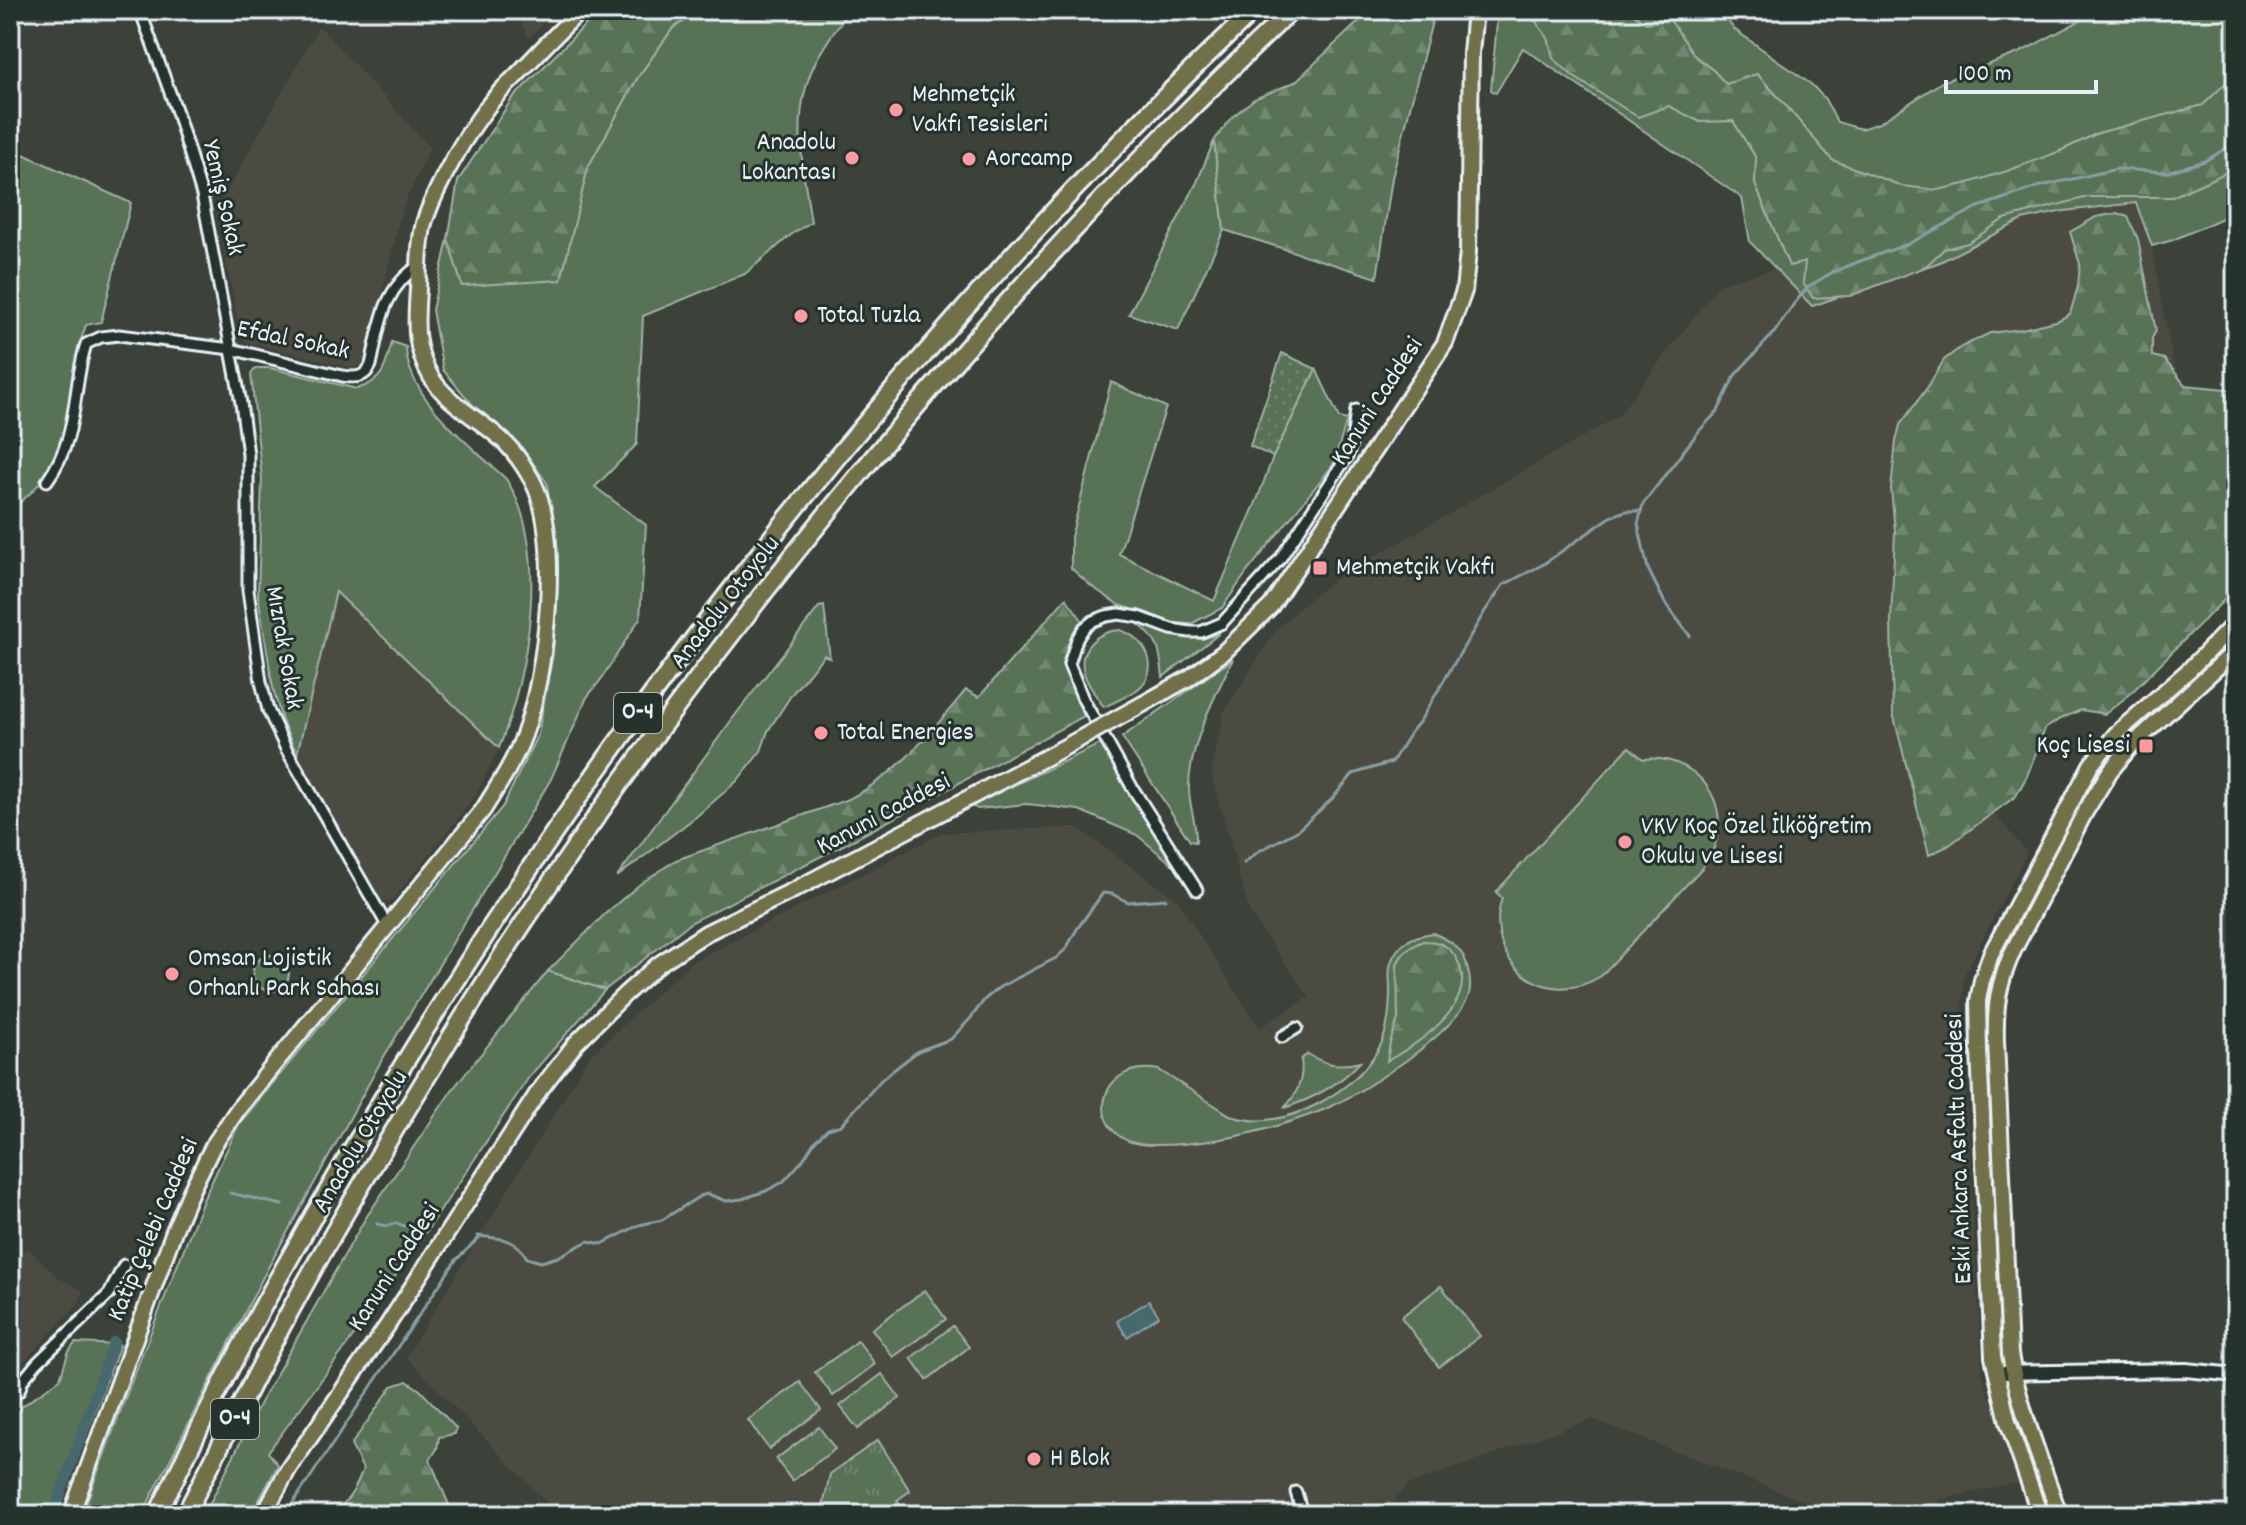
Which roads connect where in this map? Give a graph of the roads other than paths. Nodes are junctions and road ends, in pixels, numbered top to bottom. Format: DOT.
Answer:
graph roads {
  1 [pos="140,10"];
  2 [pos="581,10"];
  3 [pos="1254,10"];
  4 [pos="1292,10"];
  5 [pos="1475,10"];
  6 [pos="420,265"];
  7 [pos="231,349"];
  8 [pos="1356,410"];
  9 [pos="47,481"];
  10 [pos="2236,622"];
  11 [pos="2236,650"];
  12 [pos="1197,890"];
  13 [pos="388,927"];
  14 [pos="1297,1028"];
  15 [pos="1282,1037"];
  16 [pos="124,1265"];
  17 [pos="2013,1372"];
  18 [pos="1996,1373"];
  19 [pos="2236,1375"];
  20 [pos="10,1399"];
  21 [pos="1296,1492"];
  22 [pos="71,1515"];
  23 [pos="157,1515"];
  24 [pos="185,1515"];
  25 [pos="263,1515"];
  26 [pos="1299,1515"];
  27 [pos="2040,1515"];
  28 [pos="2059,1515"];
  1 -- 7 [label="street, Yemiş Sokak"];
  2 -- 6 [label="main road, Katip Çelebi Caddesi"];
  3 -- 23 [label="highway, Anadolu Otoyolu / O-4"];
  4 -- 24 [label="highway, Anadolu Otoyolu / O-4"];
  5 -- 25 [label="main road, Kanuni Caddesi, bridge"];
  6 -- 7 [label="street, Efdal Sokak"];
  6 -- 13 [label="main road, Katip Çelebi Caddesi"];
  7 -- 9 [label="street, Efdal Sokak"];
  7 -- 13 [label="street, Mızrak Sokak"];
  8 -- 12 [label="street"];
  10 -- 18 [label="main road, Eski Ankara Asfaltı Caddesi"];
  11 -- 17 [label="main road, Eski Ankara Asfaltı Caddesi"];
  13 -- 22 [label="main road, Katip Çelebi Caddesi"];
  14 -- 15 [label="street"];
  16 -- 20 [label="street"];
  17 -- 18 [label="street"];
  17 -- 19 [label="street"];
  17 -- 28 [label="main road, Eski Ankara Asfaltı Caddesi"];
  18 -- 27 [label="main road, Eski Ankara Asfaltı Caddesi"];
  21 -- 26 [label="street"];
}
